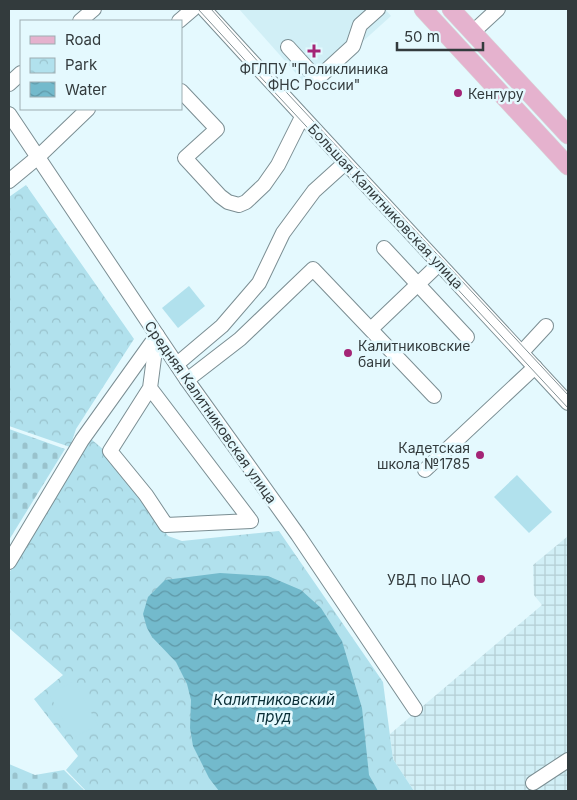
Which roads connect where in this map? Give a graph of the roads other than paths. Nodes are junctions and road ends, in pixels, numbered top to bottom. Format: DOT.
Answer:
graph roads {
  1 [pos="94,9"];
  2 [pos="193,9"];
  3 [pos="204,9"];
  4 [pos="378,9"];
  5 [pos="423,9"];
  6 [pos="451,9"];
  7 [pos="498,9"];
  8 [pos="81,20"];
  9 [pos="180,20"];
  10 [pos="473,32"];
  11 [pos="288,47"];
  12 [pos="20,74"];
  13 [pos="9,84"];
  14 [pos="182,92"];
  15 [pos="87,110"];
  16 [pos="9,114"];
  17 [pos="302,117"];
  18 [pos="568,135"];
  19 [pos="38,157"];
  20 [pos="346,163"];
  21 [pos="568,166"];
  22 [pos="9,181"];
  23 [pos="384,248"];
  24 [pos="440,264"];
  25 [pos="418,284"];
  26 [pos="546,326"];
  27 [pos="371,330"];
  28 [pos="157,335"];
  29 [pos="467,337"];
  30 [pos="522,352"];
  31 [pos="177,364"];
  32 [pos="535,367"];
  33 [pos="187,380"];
  34 [pos="150,388"];
  35 [pos="434,396"];
  36 [pos="568,403"];
  37 [pos="425,470"];
  38 [pos="9,562"];
  39 [pos="415,709"];
  40 [pos="568,760"];
  41 [pos="533,784"];
  1 -- 8 [label="street"];
  2 -- 9 [label="street"];
  3 -- 17 [label="street, Большая Калитниковская улица"];
  4 -- 11 [label="street"];
  5 -- 21 [label="main road"];
  6 -- 10 [label="main road"];
  7 -- 10 [label="street"];
  10 -- 18 [label="main road"];
  12 -- 13 [label="street"];
  14 -- 17 [label="street"];
  15 -- 19 [label="street"];
  16 -- 19 [label="street, Средняя Калитниковская улица"];
  17 -- 20 [label="street, Большая Калитниковская улица"];
  19 -- 22 [label="street"];
  19 -- 28 [label="street, Средняя Калитниковская улица"];
  20 -- 24 [label="street, Большая Калитниковская улица"];
  20 -- 31 [label="street"];
  23 -- 25 [label="street"];
  24 -- 25 [label="street"];
  24 -- 30 [label="street, Большая Калитниковская улица"];
  25 -- 27 [label="street"];
  25 -- 29 [label="street"];
  26 -- 30 [label="street"];
  27 -- 33 [label="street"];
  27 -- 35 [label="street"];
  28 -- 31 [label="street, Средняя Калитниковская улица"];
  28 -- 34 [label="street"];
  28 -- 38 [label="street"];
  30 -- 32 [label="street, Большая Калитниковская улица"];
  31 -- 33 [label="street, Средняя Калитниковская улица"];
  32 -- 36 [label="street, Большая Калитниковская улица"];
  32 -- 37 [label="street"];
  33 -- 39 [label="street, Средняя Калитниковская улица"];
  34 -- 34 [label="street"];
  40 -- 41 [label="street"];
}
